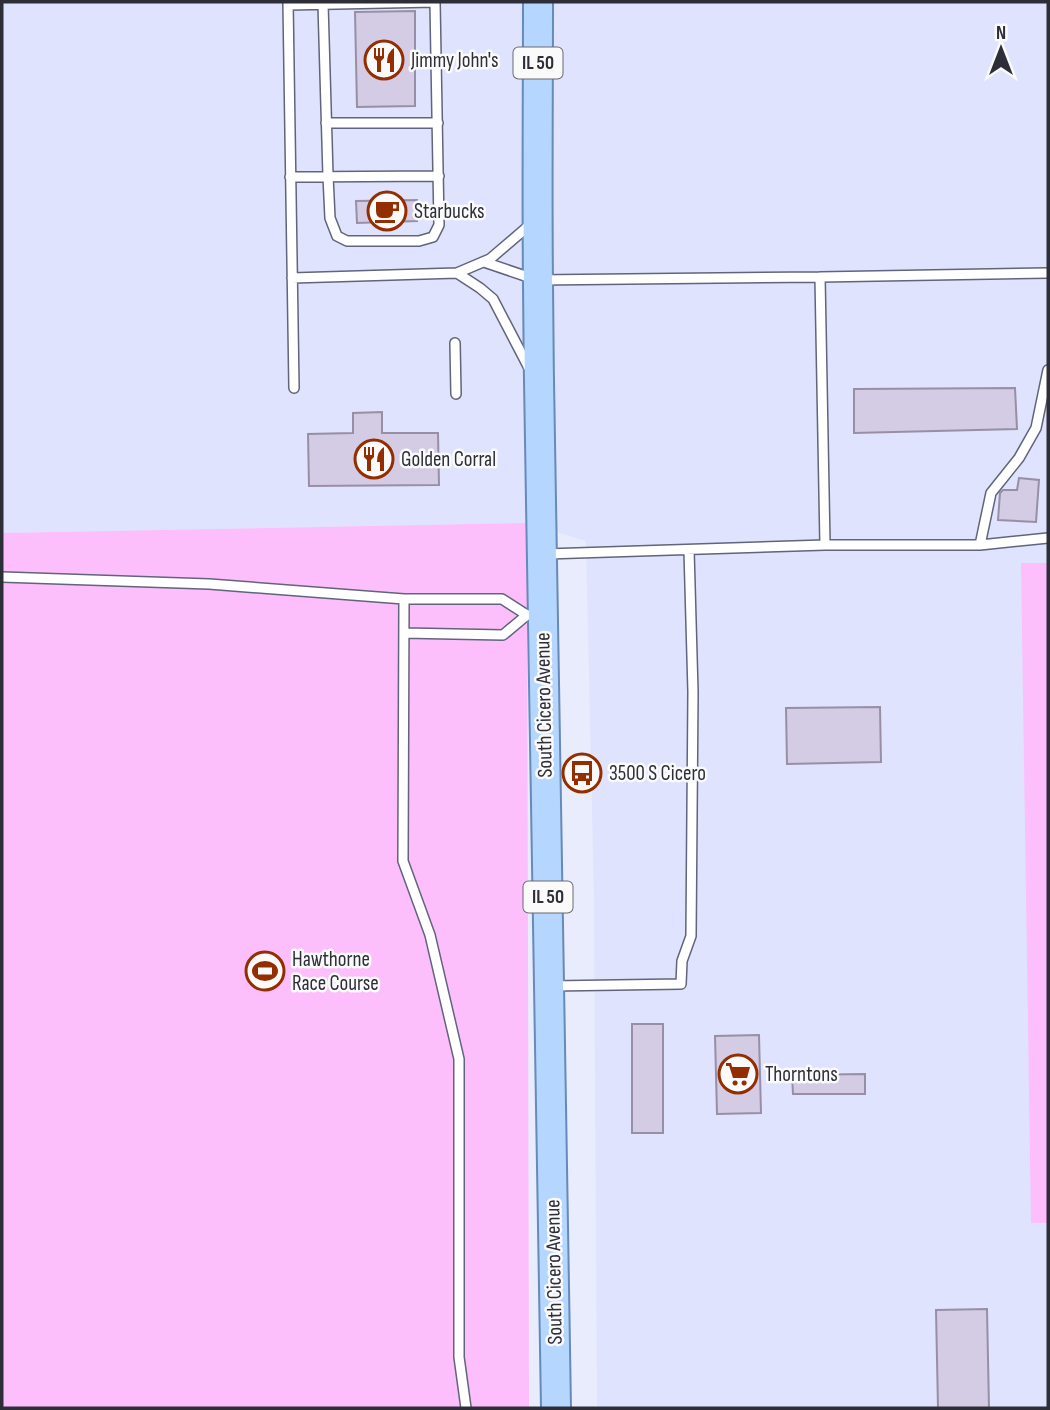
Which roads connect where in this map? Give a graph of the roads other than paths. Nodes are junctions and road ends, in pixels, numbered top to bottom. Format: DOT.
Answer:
graph roads {
  1 [pos="435,2"];
  2 [pos="538,2"];
  3 [pos="288,3"];
  4 [pos="323,4"];
  5 [pos="326,123"];
  6 [pos="438,123"];
  7 [pos="328,176"];
  8 [pos="439,176"];
  9 [pos="290,177"];
  10 [pos="538,218"];
  11 [pos="484,262"];
  12 [pos="457,273"];
  13 [pos="1048,273"];
  14 [pos="820,277"];
  15 [pos="292,278"];
  16 [pos="537,280"];
  17 [pos="455,343"];
  18 [pos="1048,370"];
  19 [pos="539,387"];
  20 [pos="294,388"];
  21 [pos="456,394"];
  22 [pos="1048,538"];
  23 [pos="825,545"];
  24 [pos="980,545"];
  25 [pos="689,550"];
  26 [pos="541,554"];
  27 [pos="2,577"];
  28 [pos="404,599"];
  29 [pos="535,614"];
  30 [pos="404,633"];
  31 [pos="550,986"];
  32 [pos="466,1408"];
  33 [pos="556,1408"];
  1 -- 4 [label="lane"];
  1 -- 6 [label="lane"];
  2 -- 10 [label="main road, South Cicero Avenue / IL 50"];
  3 -- 4 [label="lane"];
  3 -- 9 [label="lane"];
  4 -- 5 [label="lane"];
  5 -- 6 [label="lane"];
  5 -- 7 [label="lane"];
  6 -- 8 [label="lane"];
  7 -- 8 [label="lane"];
  7 -- 8 [label="lane"];
  7 -- 9 [label="lane"];
  9 -- 15 [label="lane"];
  10 -- 11 [label="lane"];
  10 -- 16 [label="main road, South Cicero Avenue / IL 50"];
  11 -- 12 [label="lane"];
  11 -- 16 [label="lane"];
  12 -- 15 [label="lane"];
  12 -- 19 [label="lane"];
  13 -- 14 [label="lane"];
  14 -- 16 [label="lane"];
  14 -- 23 [label="lane"];
  15 -- 20 [label="lane"];
  16 -- 19 [label="main road, South Cicero Avenue / IL 50"];
  17 -- 21 [label="lane"];
  18 -- 24 [label="lane"];
  19 -- 26 [label="main road, South Cicero Avenue / IL 50"];
  22 -- 24 [label="lane"];
  23 -- 24 [label="lane"];
  23 -- 25 [label="lane"];
  25 -- 26 [label="lane"];
  25 -- 31 [label="lane"];
  26 -- 29 [label="main road, South Cicero Avenue / IL 50"];
  27 -- 28 [label="lane"];
  28 -- 29 [label="lane"];
  28 -- 30 [label="lane"];
  29 -- 30 [label="lane"];
  29 -- 31 [label="main road, South Cicero Avenue / IL 50"];
  30 -- 32 [label="lane"];
  31 -- 33 [label="main road, South Cicero Avenue / IL 50"];
}
